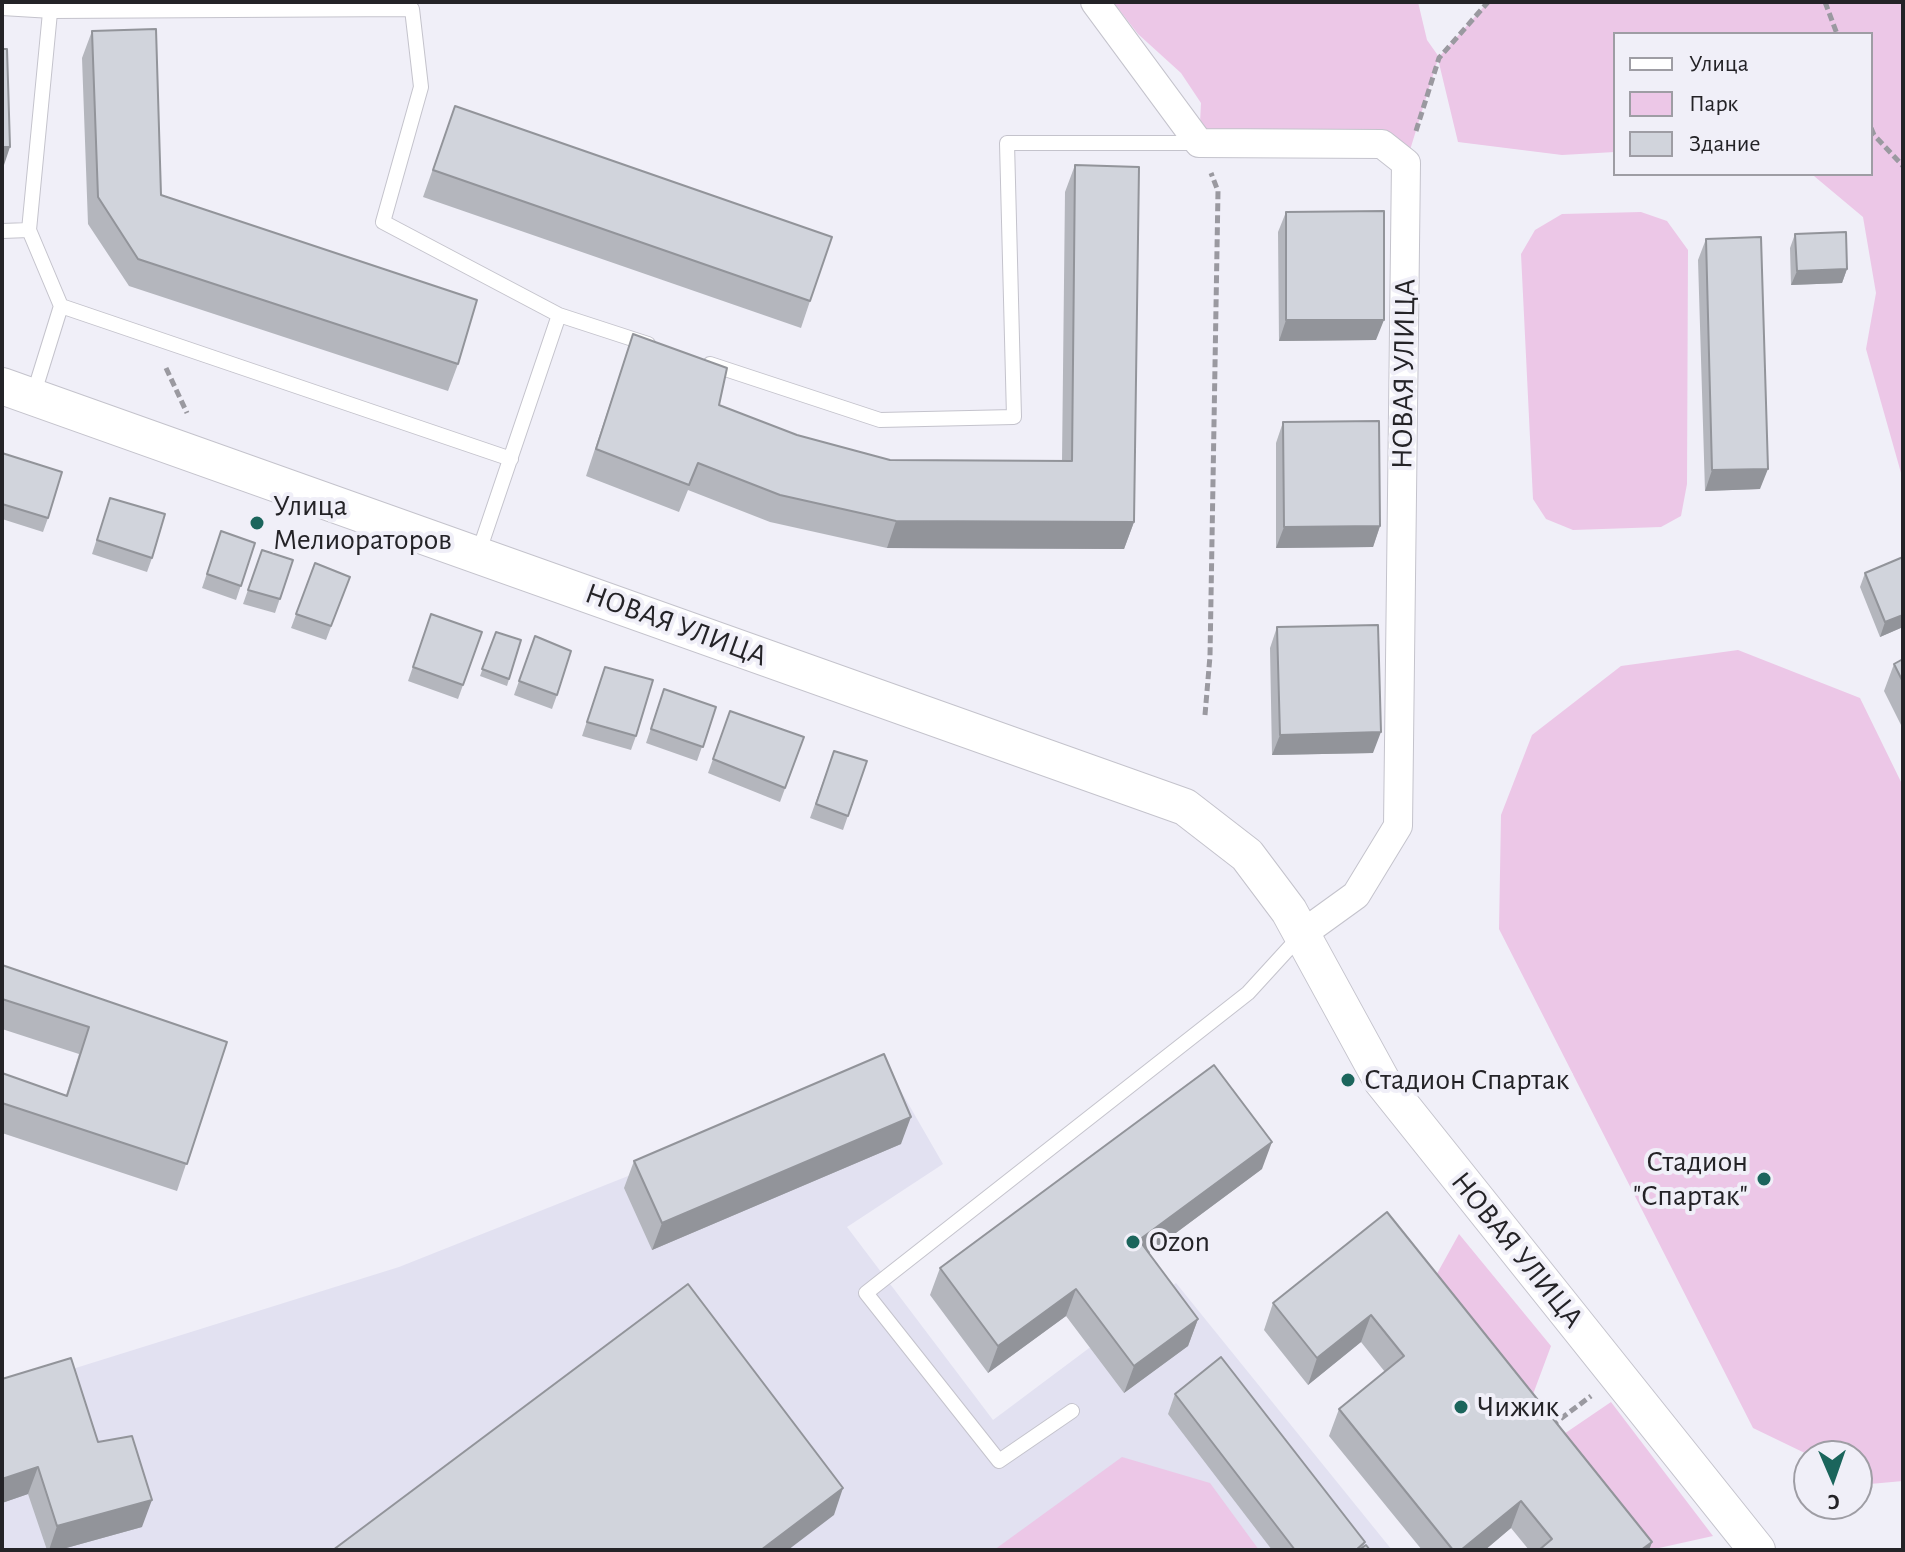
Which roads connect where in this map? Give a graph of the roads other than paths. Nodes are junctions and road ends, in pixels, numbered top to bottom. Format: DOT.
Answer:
graph roads {
  1 [pos="1095,2"];
  2 [pos="52,6"];
  3 [pos="2,8"];
  4 [pos="1199,143"];
  5 [pos="29,230"];
  6 [pos="2,231"];
  7 [pos="61,306"];
  8 [pos="559,315"];
  9 [pos="661,348"];
  10 [pos="690,358"];
  11 [pos="18,391"];
  12 [pos="511,459"];
  13 [pos="478,554"];
  14 [pos="1302,934"];
  15 [pos="1072,1411"];
  16 [pos="1757,1550"];
  1 -- 4 [label="street"];
  2 -- 3 [label="lane"];
  2 -- 5 [label="lane"];
  2 -- 8 [label="lane"];
  4 -- 10 [label="lane"];
  4 -- 14 [label="street, НОВАЯ УЛИЦА"];
  5 -- 6 [label="lane"];
  5 -- 7 [label="lane"];
  7 -- 11 [label="lane"];
  7 -- 12 [label="lane"];
  8 -- 9 [label="lane"];
  8 -- 12 [label="lane"];
  11 -- 13 [label="street, НОВАЯ УЛИЦА"];
  12 -- 13 [label="lane"];
  13 -- 14 [label="street, НОВАЯ УЛИЦА"];
  14 -- 15 [label="lane"];
  14 -- 16 [label="street, НОВАЯ УЛИЦА"];
}
